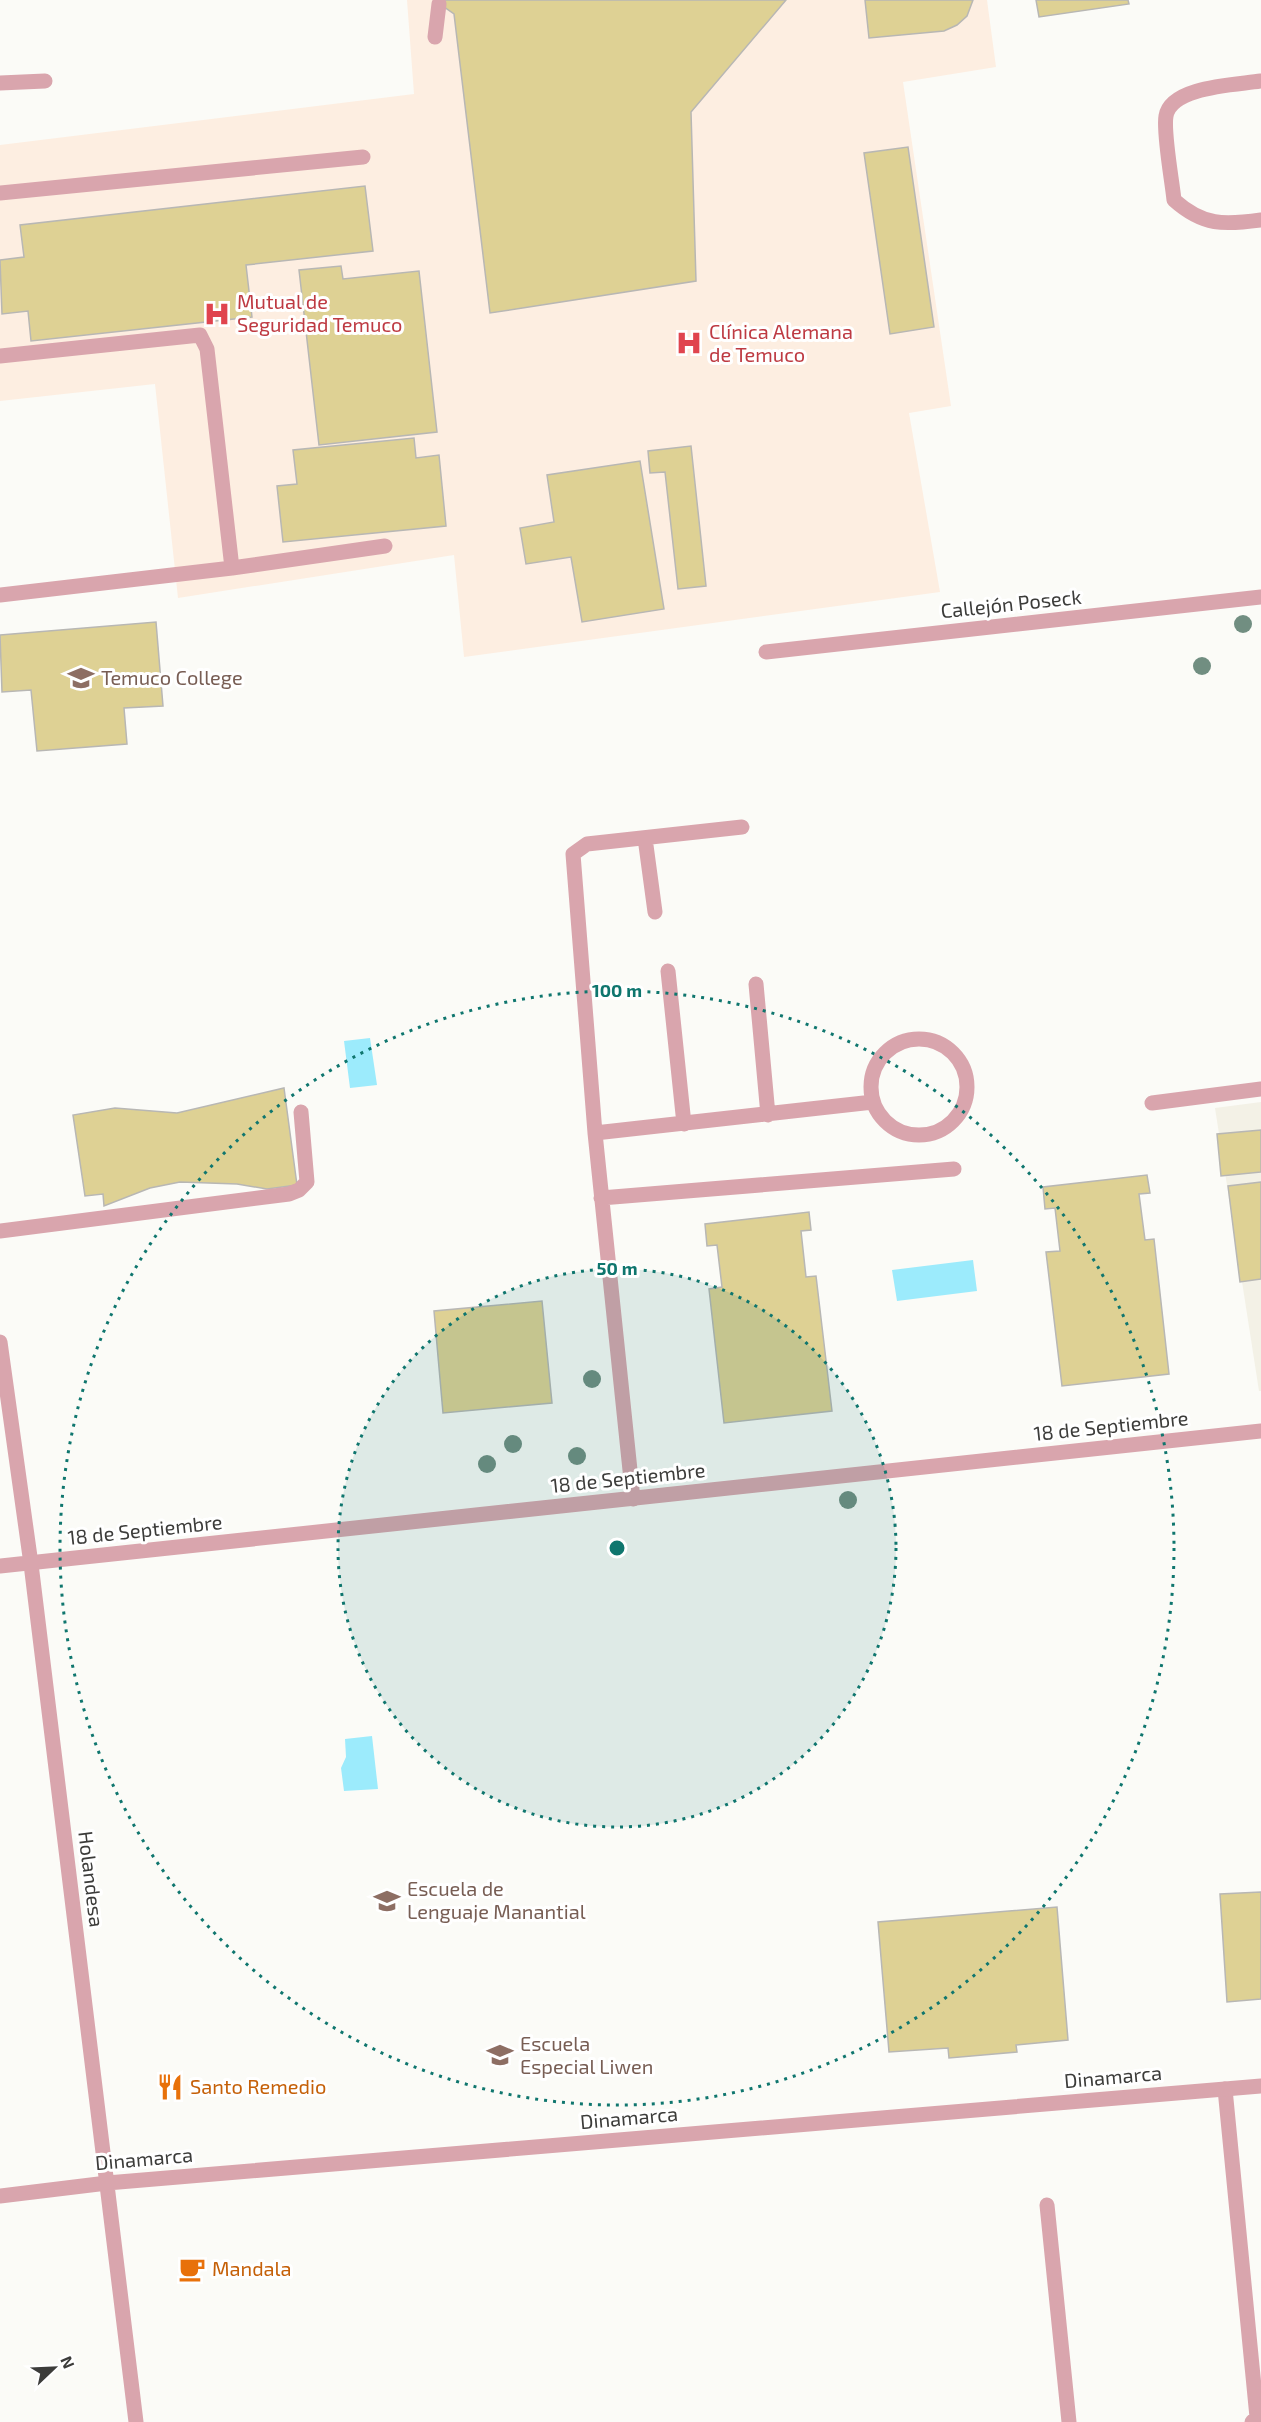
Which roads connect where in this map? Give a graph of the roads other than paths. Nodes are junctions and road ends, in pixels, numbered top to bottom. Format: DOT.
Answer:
graph roads {
  1 [pos="439,4"];
  2 [pos="435,37"];
  3 [pos="45,81"];
  4 [pos="1261,81"];
  5 [pos="0,83"];
  6 [pos="363,157"];
  7 [pos="0,193"];
  8 [pos="1261,220"];
  9 [pos="0,356"];
  10 [pos="385,546"];
  11 [pos="232,568"];
  12 [pos="0,595"];
  13 [pos="1261,597"];
  14 [pos="766,652"];
  15 [pos="742,827"];
  16 [pos="645,838"];
  17 [pos="655,912"];
  18 [pos="668,971"];
  19 [pos="756,984"];
  20 [pos="1261,1089"];
  21 [pos="873,1102"];
  22 [pos="1152,1103"];
  23 [pos="301,1112"];
  24 [pos="768,1116"];
  25 [pos="684,1124"];
  26 [pos="595,1133"];
  27 [pos="954,1169"];
  28 [pos="602,1198"];
  29 [pos="0,1231"];
  30 [pos="0,1342"];
  31 [pos="1261,1431"];
  32 [pos="633,1499"];
  33 [pos="31,1564"];
  34 [pos="0,1566"];
  35 [pos="1261,2086"];
  36 [pos="1225,2089"];
  37 [pos="107,2183"];
  38 [pos="0,2196"];
  39 [pos="1047,2205"];
  40 [pos="136,2422"];
  41 [pos="1069,2422"];
  42 [pos="1252,2422"];
  1 -- 2 [label="street"];
  3 -- 5 [label="street"];
  4 -- 8 [label="street"];
  6 -- 7 [label="street"];
  9 -- 11 [label="street"];
  10 -- 11 [label="street"];
  11 -- 12 [label="street"];
  13 -- 14 [label="street, Callejón Poseck"];
  15 -- 16 [label="street"];
  16 -- 17 [label="street"];
  16 -- 26 [label="street"];
  18 -- 25 [label="street"];
  19 -- 24 [label="street"];
  20 -- 22 [label="street"];
  21 -- 21 [label="street"];
  21 -- 24 [label="street"];
  23 -- 29 [label="street"];
  24 -- 25 [label="street"];
  25 -- 26 [label="street"];
  26 -- 28 [label="street"];
  27 -- 28 [label="street"];
  28 -- 32 [label="street"];
  30 -- 33 [label="street, Holandesa"];
  31 -- 32 [label="street, 18 de Septiembre"];
  32 -- 33 [label="street, 18 de Septiembre"];
  33 -- 34 [label="street, 18 de Septiembre"];
  33 -- 37 [label="street, Holandesa"];
  35 -- 36 [label="street, Dinamarca"];
  36 -- 37 [label="street, Dinamarca"];
  36 -- 42 [label="street"];
  37 -- 38 [label="street, Dinamarca"];
  37 -- 40 [label="street, Holandesa"];
  39 -- 41 [label="street"];
}
